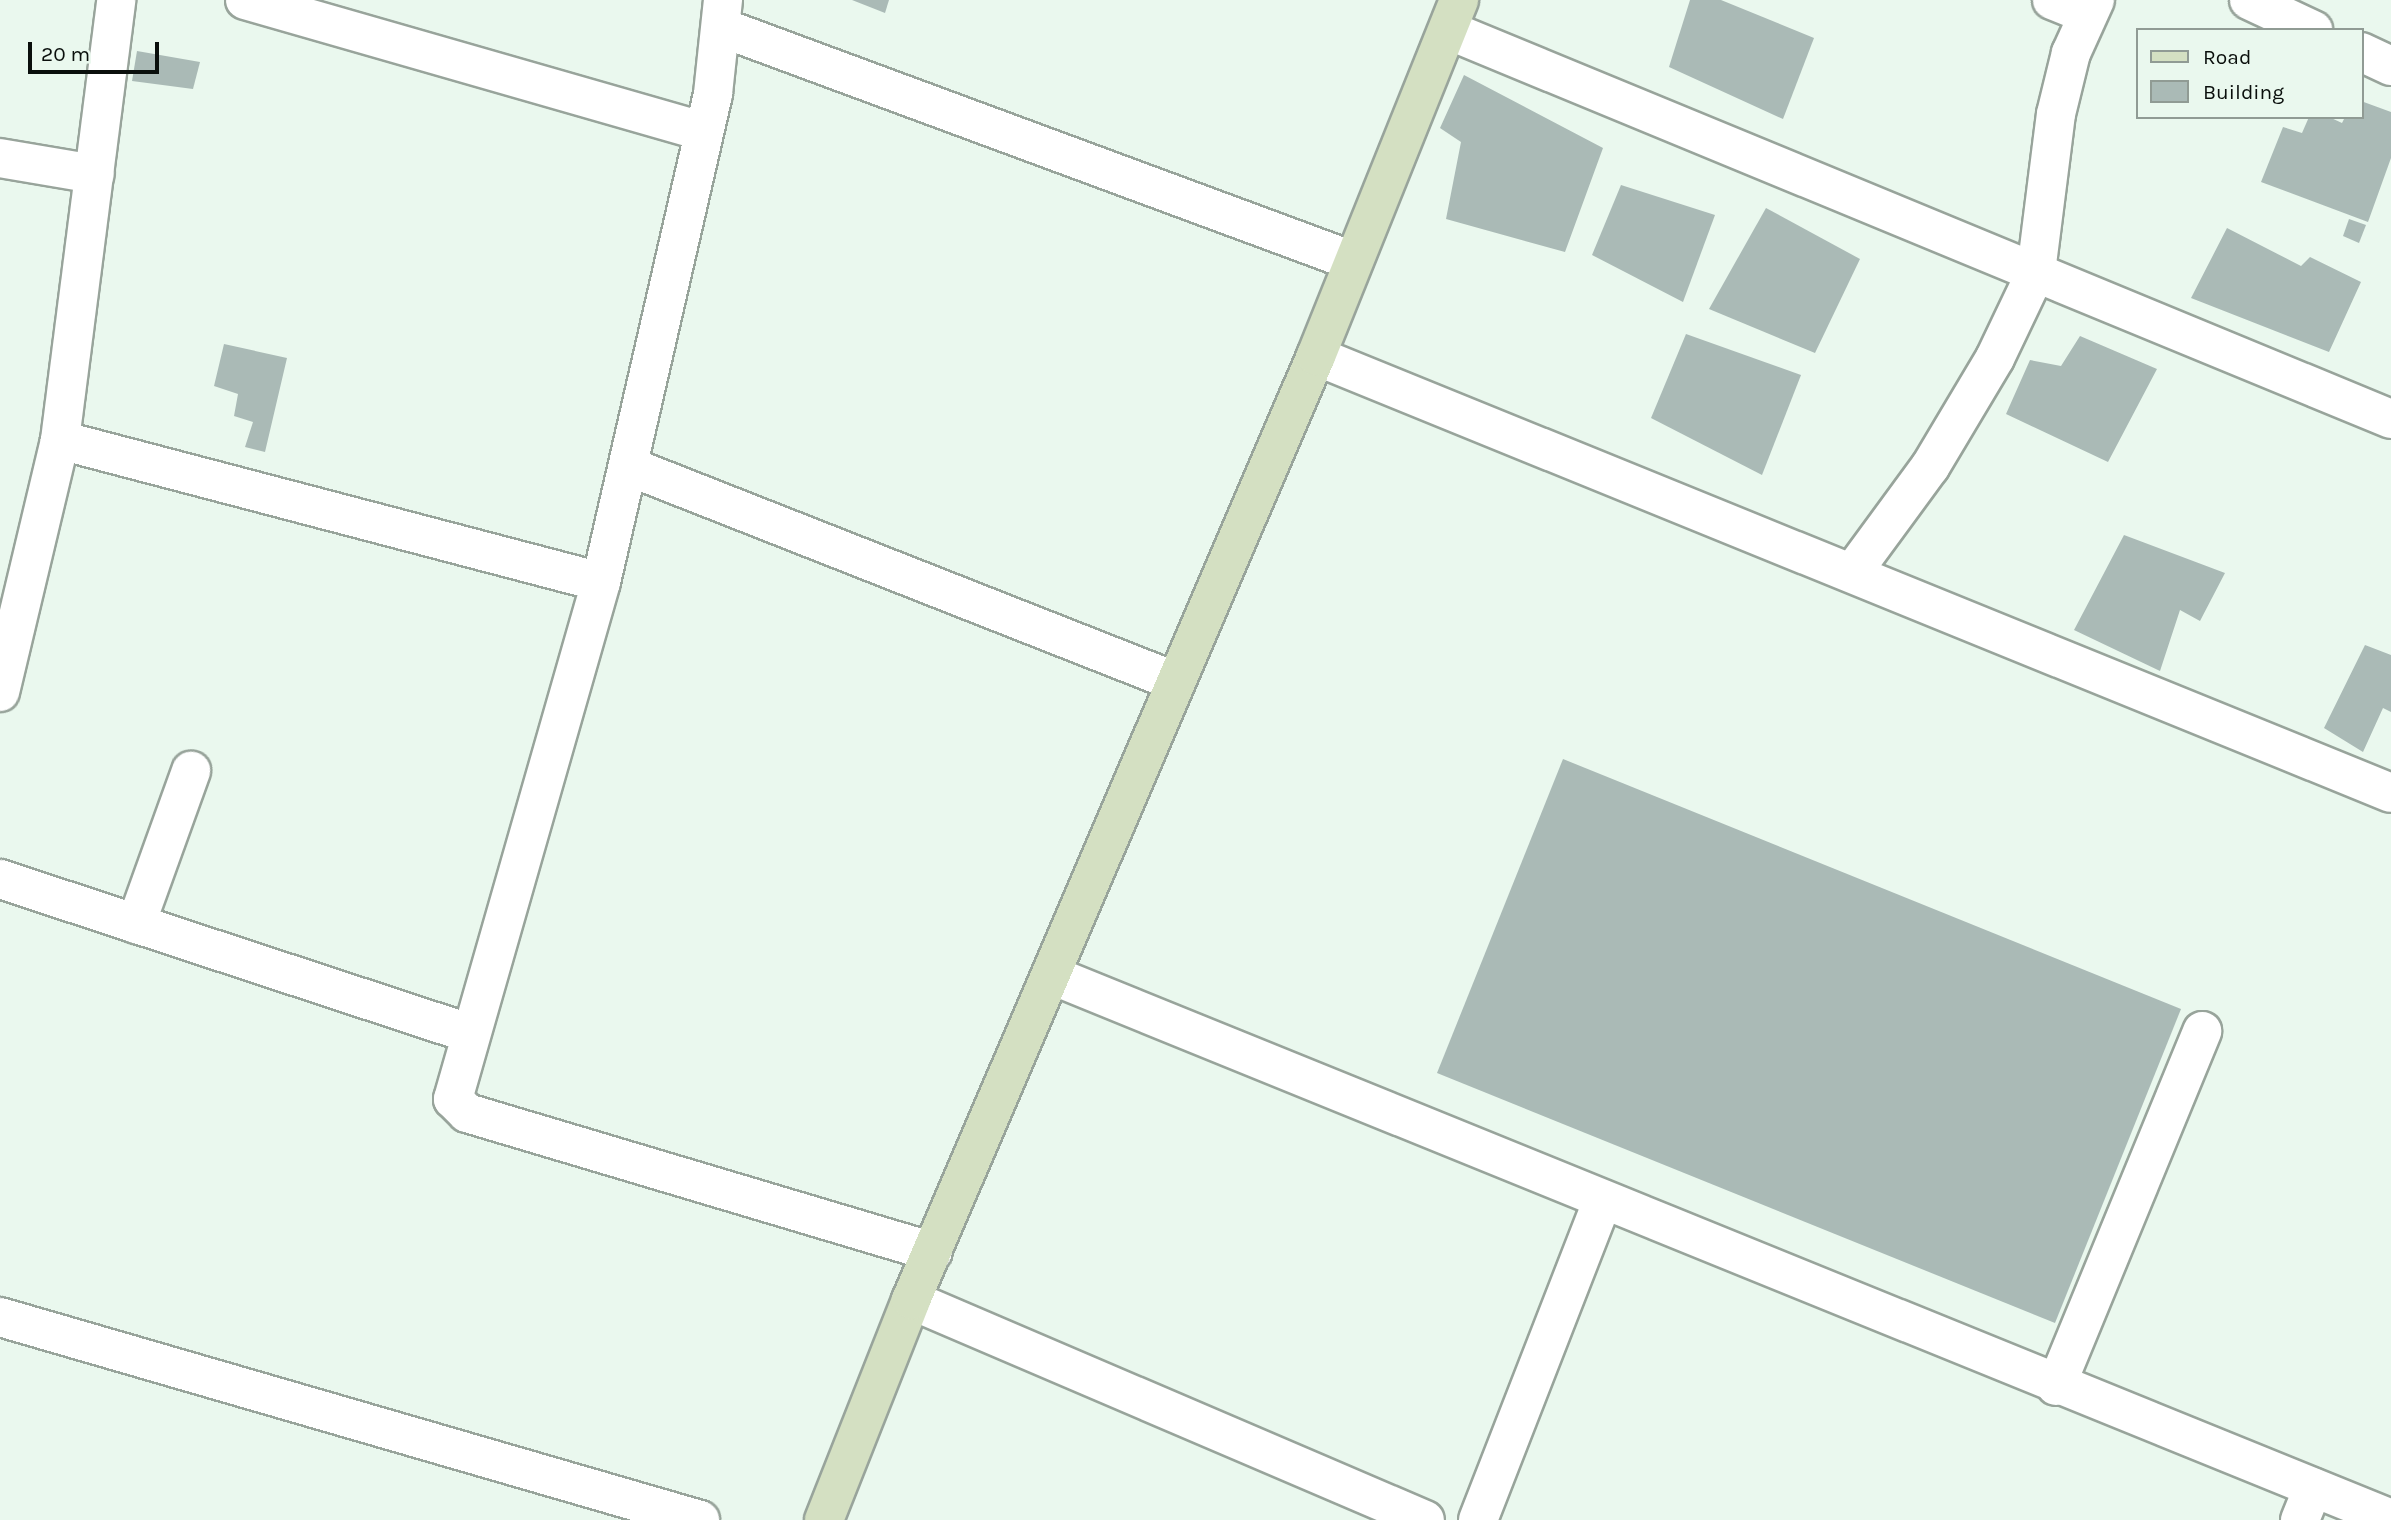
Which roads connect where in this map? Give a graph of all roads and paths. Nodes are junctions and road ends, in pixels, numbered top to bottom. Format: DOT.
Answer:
graph roads {
  1 [pos="116,0"];
  2 [pos="245,0"];
  3 [pos="2052,0"];
  4 [pos="2249,0"];
  5 [pos="2091,7"];
  6 [pos="723,14"];
  7 [pos="1453,15"];
  8 [pos="2309,28"];
  9 [pos="2363,53"];
  10 [pos="2391,66"];
  11 [pos="703,131"];
  12 [pos="0,158"];
  13 [pos="95,174"];
  14 [pos="1353,261"];
  15 [pos="2036,272"];
  16 [pos="1316,356"];
  17 [pos="2391,419"];
  18 [pos="60,440"];
  19 [pos="628,466"];
  20 [pos="1852,573"];
  21 [pos="601,582"];
  22 [pos="10,613"];
  23 [pos="1174,681"];
  24 [pos="0,692"];
  25 [pos="191,771"];
  26 [pos="2391,793"];
  27 [pos="0,879"];
  28 [pos="136,924"];
  29 [pos="1054,976"];
  30 [pos="2202,1031"];
  31 [pos="469,1033"];
  32 [pos="1603,1199"];
  33 [pos="933,1252"];
  34 [pos="911,1300"];
  35 [pos="0,1317"];
  36 [pos="2056,1386"];
  37 [pos="2307,1504"];
  38 [pos="2391,1519"];
  39 [pos="700,1520"];
  40 [pos="824,1520"];
  41 [pos="1425,1520"];
  42 [pos="1478,1520"];
  1 -- 13 [label="street"];
  2 -- 11 [label="street"];
  3 -- 5 [label="street"];
  4 -- 8 [label="street"];
  5 -- 15 [label="street"];
  6 -- 11 [label="street"];
  6 -- 14 [label="street"];
  7 -- 14 [label="street"];
  7 -- 15 [label="street"];
  9 -- 10 [label="street"];
  11 -- 19 [label="street"];
  12 -- 13 [label="street"];
  13 -- 18 [label="street"];
  14 -- 16 [label="street"];
  15 -- 17 [label="street"];
  15 -- 20 [label="street"];
  16 -- 20 [label="street"];
  16 -- 23 [label="street"];
  18 -- 21 [label="street"];
  18 -- 22 [label="street"];
  19 -- 21 [label="street"];
  19 -- 23 [label="street"];
  20 -- 26 [label="street"];
  21 -- 31 [label="street"];
  22 -- 24 [label="street"];
  23 -- 29 [label="street"];
  25 -- 28 [label="street"];
  27 -- 28 [label="street"];
  28 -- 31 [label="street"];
  29 -- 32 [label="street"];
  29 -- 33 [label="street"];
  30 -- 36 [label="street"];
  31 -- 33 [label="street"];
  32 -- 36 [label="street"];
  32 -- 42 [label="street"];
  33 -- 34 [label="street"];
  34 -- 40 [label="street"];
  34 -- 41 [label="street"];
  35 -- 39 [label="street"];
  36 -- 37 [label="street"];
  37 -- 38 [label="street"];
}
